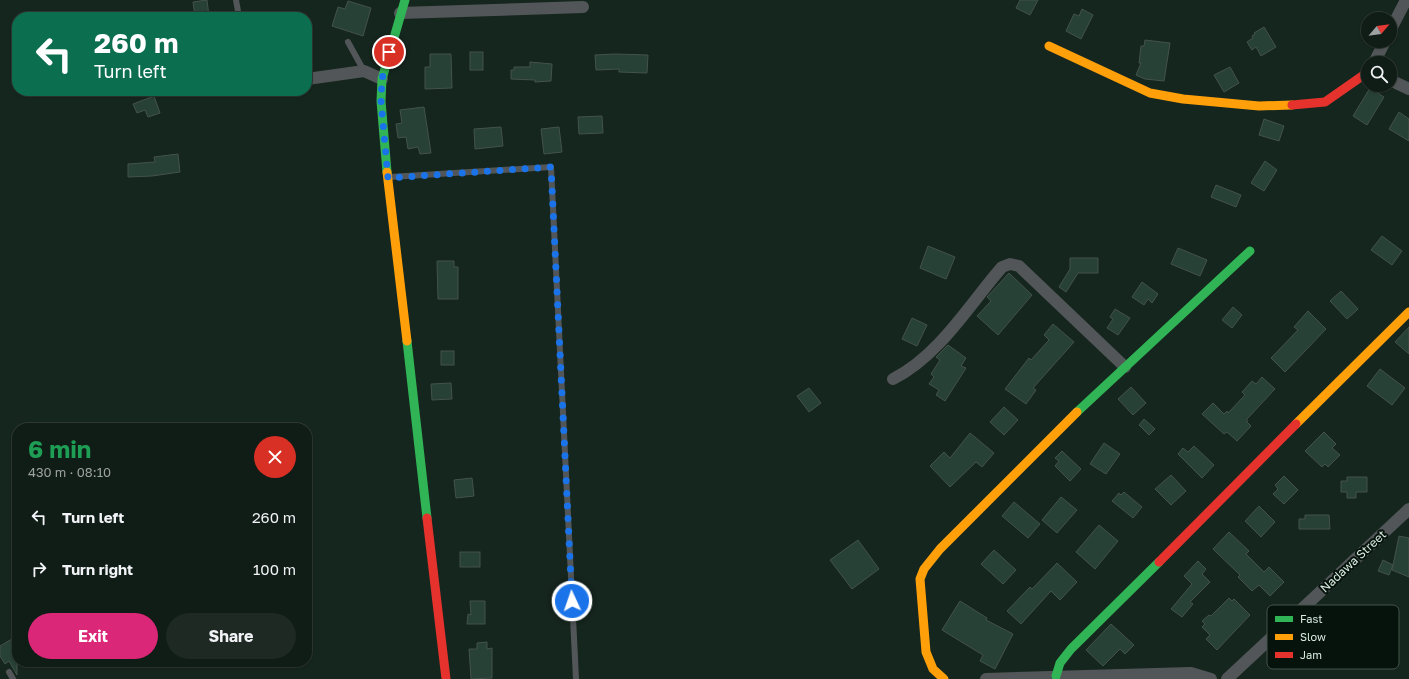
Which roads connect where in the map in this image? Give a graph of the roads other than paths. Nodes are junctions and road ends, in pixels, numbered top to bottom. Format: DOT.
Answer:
graph roads {
  1 [pos="236,0"];
  2 [pos="405,0"];
  3 [pos="1406,0"];
  4 [pos="585,3"];
  5 [pos="238,12"];
  6 [pos="400,13"];
  7 [pos="1397,17"];
  8 [pos="348,42"];
  9 [pos="1049,46"];
  10 [pos="364,71"];
  11 [pos="1361,77"];
  12 [pos="312,78"];
  13 [pos="382,79"];
  14 [pos="1397,83"];
  15 [pos="1409,89"];
  16 [pos="388,178"];
  17 [pos="1250,251"];
  18 [pos="1409,312"];
  19 [pos="1125,368"];
  20 [pos="893,379"];
  21 [pos="1409,509"];
  22 [pos="1306,605"];
  23 [pos="1267,642"];
  24 [pos="9,672"];
  25 [pos="1056,676"];
  26 [pos="13,679"];
  27 [pos="446,679"];
  28 [pos="576,679"];
  29 [pos="944,679"];
  30 [pos="986,679"];
  31 [pos="1211,679"];
  32 [pos="1227,679"];
  1 -- 5 [label="lane"];
  2 -- 6 [label="street"];
  3 -- 7 [label="street"];
  4 -- 6 [label="street"];
  6 -- 13 [label="street"];
  8 -- 10 [label="lane"];
  9 -- 11 [label="street"];
  10 -- 12 [label="street"];
  10 -- 13 [label="street"];
  13 -- 16 [label="street"];
  14 -- 15 [label="street"];
  16 -- 27 [label="street"];
  16 -- 28 [label="lane"];
  17 -- 19 [label="street"];
  18 -- 25 [label="street"];
  19 -- 20 [label="street"];
  19 -- 29 [label="street"];
  21 -- 22 [label="street, Nadawa Street"];
  23 -- 32 [label="street, Nadawa Street"];
  24 -- 26 [label="lane"];
  25 -- 30 [label="street"];
  25 -- 31 [label="street"];
}
